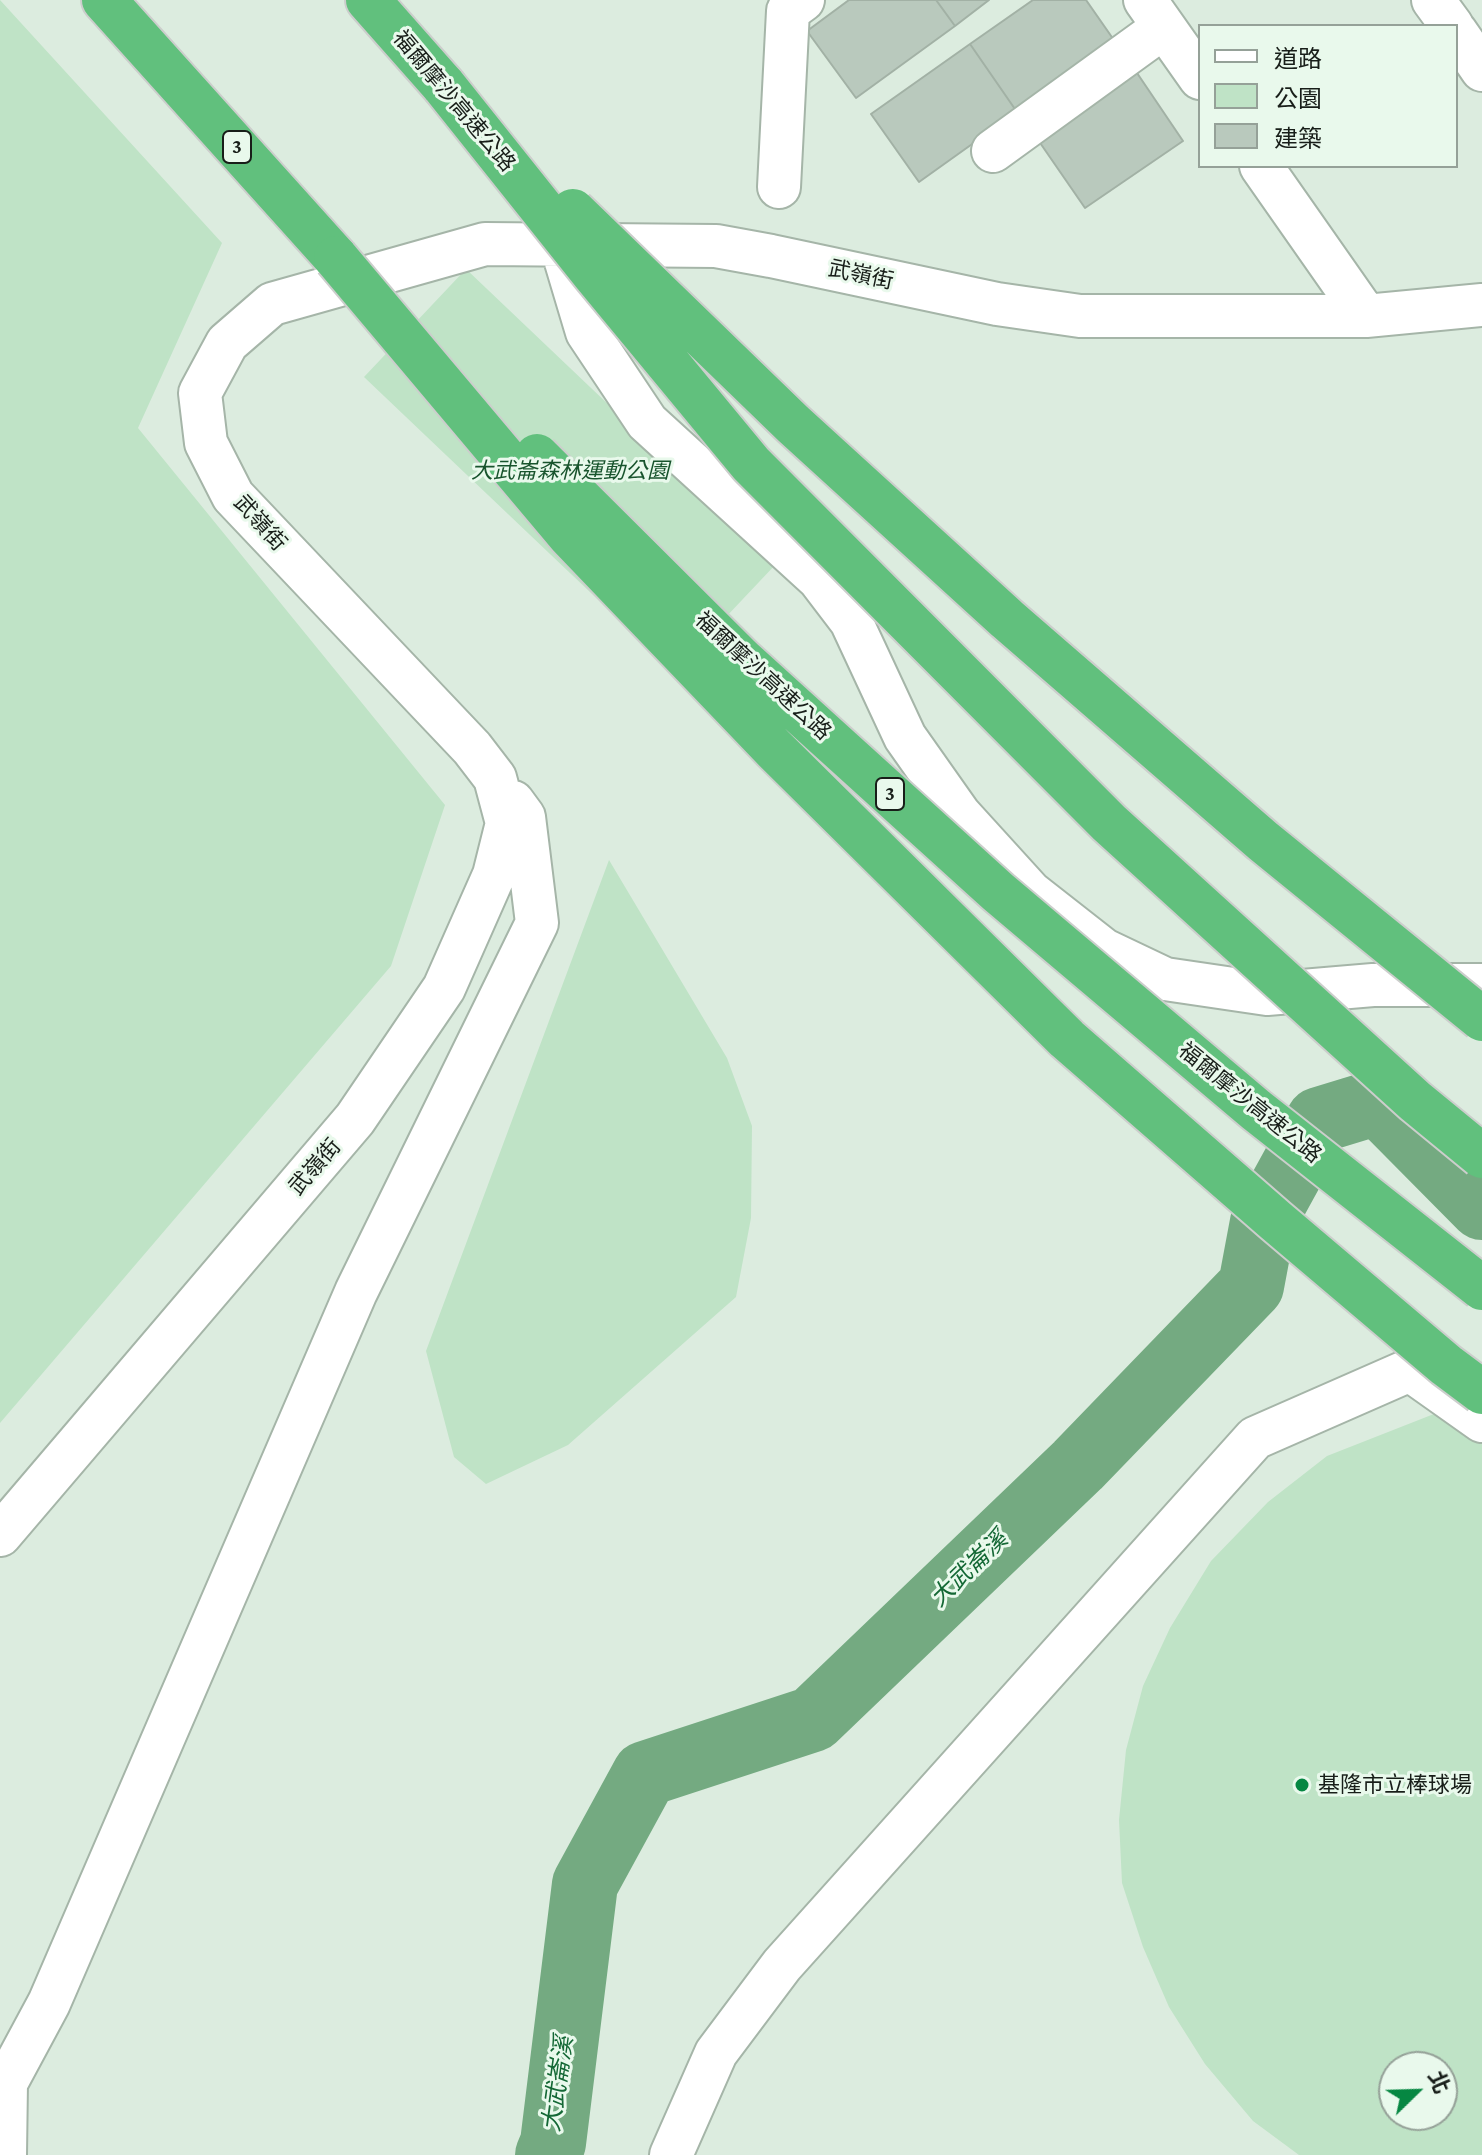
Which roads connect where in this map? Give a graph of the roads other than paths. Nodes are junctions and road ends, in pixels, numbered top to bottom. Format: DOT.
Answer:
graph roads {
  1 [pos="104,0"];
  2 [pos="368,0"];
  3 [pos="803,0"];
  4 [pos="1433,0"];
  5 [pos="1155,14"];
  6 [pos="1451,24"];
  7 [pos="1458,35"];
  8 [pos="1482,70"];
  9 [pos="1198,75"];
  10 [pos="444,86"];
  11 [pos="993,151"];
  12 [pos="1262,168"];
  13 [pos="779,187"];
  14 [pos="561,245"];
  15 [pos="336,258"];
  16 [pos="1482,305"];
  17 [pos="1366,316"];
  18 [pos="1086,688"];
  19 [pos="495,778"];
  20 [pos="1482,985"];
  21 [pos="1482,1019"];
  22 [pos="1482,1049"];
  23 [pos="1482,1156"];
  24 [pos="1482,1288"];
  25 [pos="1482,1392"];
  26 [pos="1482,1421"];
  27 [pos="0,1535"];
  28 [pos="5,2155"];
  29 [pos="671,2155"];
  1 -- 15 [label="highway, 福爾摩沙高速公路 / 3"];
  2 -- 10 [label="highway, 福爾摩沙高速公路"];
  3 -- 13 [label="street"];
  4 -- 6 [label="street"];
  5 -- 9 [label="street"];
  5 -- 11 [label="street"];
  7 -- 8 [label="street"];
  10 -- 18 [label="highway, bridge"];
  10 -- 23 [label="highway, 福爾摩沙高速公路, bridge"];
  12 -- 17 [label="street"];
  14 -- 17 [label="street, 武嶺街"];
  14 -- 19 [label="street, 武嶺街"];
  14 -- 20 [label="street"];
  15 -- 24 [label="highway, 福爾摩沙高速公路 / 3, bridge"];
  15 -- 25 [label="highway, bridge"];
  16 -- 17 [label="street, 武嶺街"];
  18 -- 21 [label="highway, bridge"];
  18 -- 22 [label="highway, bridge"];
  19 -- 27 [label="street, 武嶺街"];
  19 -- 28 [label="street"];
  26 -- 29 [label="street"];
}
